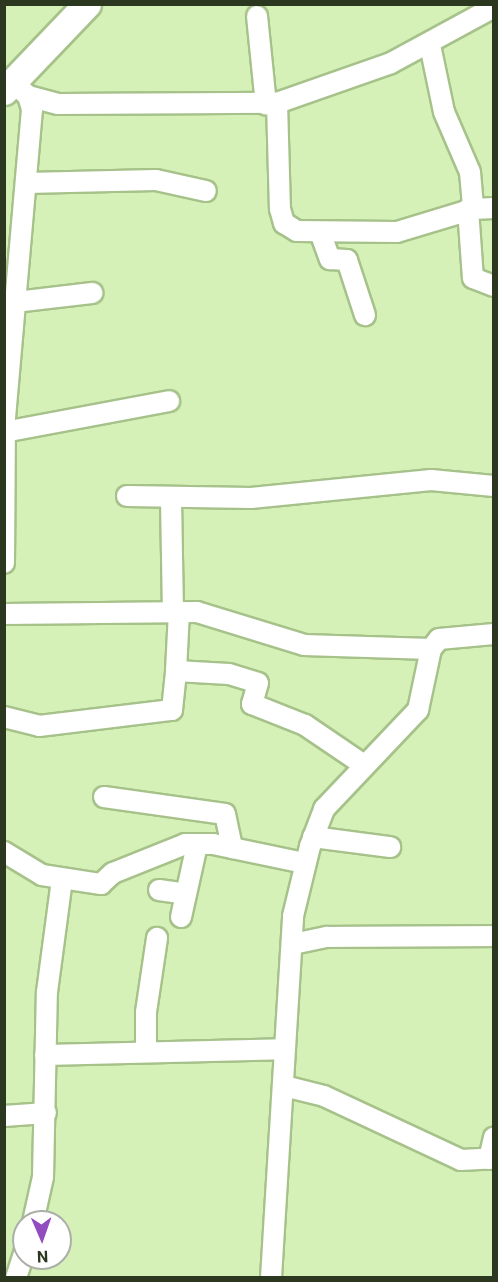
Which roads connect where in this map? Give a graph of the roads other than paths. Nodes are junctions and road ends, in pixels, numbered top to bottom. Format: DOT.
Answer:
graph roads {
  1 [pos="87,4"];
  2 [pos="494,7"];
  3 [pos="257,16"];
  4 [pos="430,45"];
  5 [pos="15,89"];
  6 [pos="272,104"];
  7 [pos="26,183"];
  8 [pos="206,191"];
  9 [pos="494,208"];
  10 [pos="470,209"];
  11 [pos="320,232"];
  12 [pos="494,286"];
  13 [pos="92,293"];
  14 [pos="12,309"];
  15 [pos="366,315"];
  16 [pos="169,401"];
  17 [pos="5,432"];
  18 [pos="494,486"];
  19 [pos="127,496"];
  20 [pos="171,499"];
  21 [pos="5,551"];
  22 [pos="4,563"];
  23 [pos="176,611"];
  24 [pos="4,614"];
  25 [pos="494,634"];
  26 [pos="431,649"];
  27 [pos="176,671"];
  28 [pos="4,717"];
  29 [pos="364,765"];
  30 [pos="104,797"];
  31 [pos="313,837"];
  32 [pos="197,845"];
  33 [pos="390,847"];
  34 [pos="232,848"];
  35 [pos="4,852"];
  36 [pos="304,863"];
  37 [pos="62,880"];
  38 [pos="159,890"];
  39 [pos="186,894"];
  40 [pos="181,917"];
  41 [pos="494,936"];
  42 [pos="157,938"];
  43 [pos="293,944"];
  44 [pos="283,1049"];
  45 [pos="146,1051"];
  46 [pos="45,1055"];
  47 [pos="284,1086"];
  48 [pos="46,1113"];
  49 [pos="4,1116"];
  50 [pos="494,1138"];
  51 [pos="491,1159"];
  52 [pos="36,1210"];
  53 [pos="271,1278"];
  1 -- 5 [label="main road"];
  2 -- 4 [label="street"];
  3 -- 6 [label="street"];
  4 -- 6 [label="street"];
  4 -- 10 [label="street"];
  5 -- 6 [label="street"];
  5 -- 7 [label="street"];
  6 -- 11 [label="street"];
  7 -- 8 [label="street"];
  7 -- 14 [label="street"];
  9 -- 10 [label="street"];
  10 -- 11 [label="street"];
  10 -- 12 [label="street"];
  11 -- 15 [label="street"];
  13 -- 14 [label="street"];
  14 -- 17 [label="street"];
  16 -- 17 [label="street"];
  17 -- 21 [label="street"];
  18 -- 20 [label="street"];
  19 -- 20 [label="street"];
  20 -- 23 [label="street"];
  21 -- 22 [label="street"];
  23 -- 24 [label="street"];
  23 -- 26 [label="street"];
  23 -- 27 [label="street"];
  25 -- 26 [label="street"];
  26 -- 29 [label="street"];
  27 -- 28 [label="street"];
  27 -- 29 [label="street"];
  29 -- 31 [label="street"];
  30 -- 34 [label="street"];
  31 -- 33 [label="street"];
  31 -- 36 [label="street"];
  32 -- 34 [label="street"];
  32 -- 37 [label="street"];
  32 -- 39 [label="street"];
  34 -- 36 [label="street"];
  35 -- 37 [label="street"];
  36 -- 43 [label="street"];
  37 -- 46 [label="street"];
  38 -- 39 [label="street"];
  39 -- 40 [label="street"];
  41 -- 43 [label="street"];
  42 -- 45 [label="street"];
  43 -- 44 [label="street"];
  44 -- 45 [label="street"];
  44 -- 47 [label="street"];
  45 -- 46 [label="street"];
  46 -- 48 [label="street"];
  47 -- 51 [label="street"];
  47 -- 53 [label="street"];
  48 -- 49 [label="street"];
  48 -- 52 [label="street"];
  50 -- 51 [label="street"];
}
